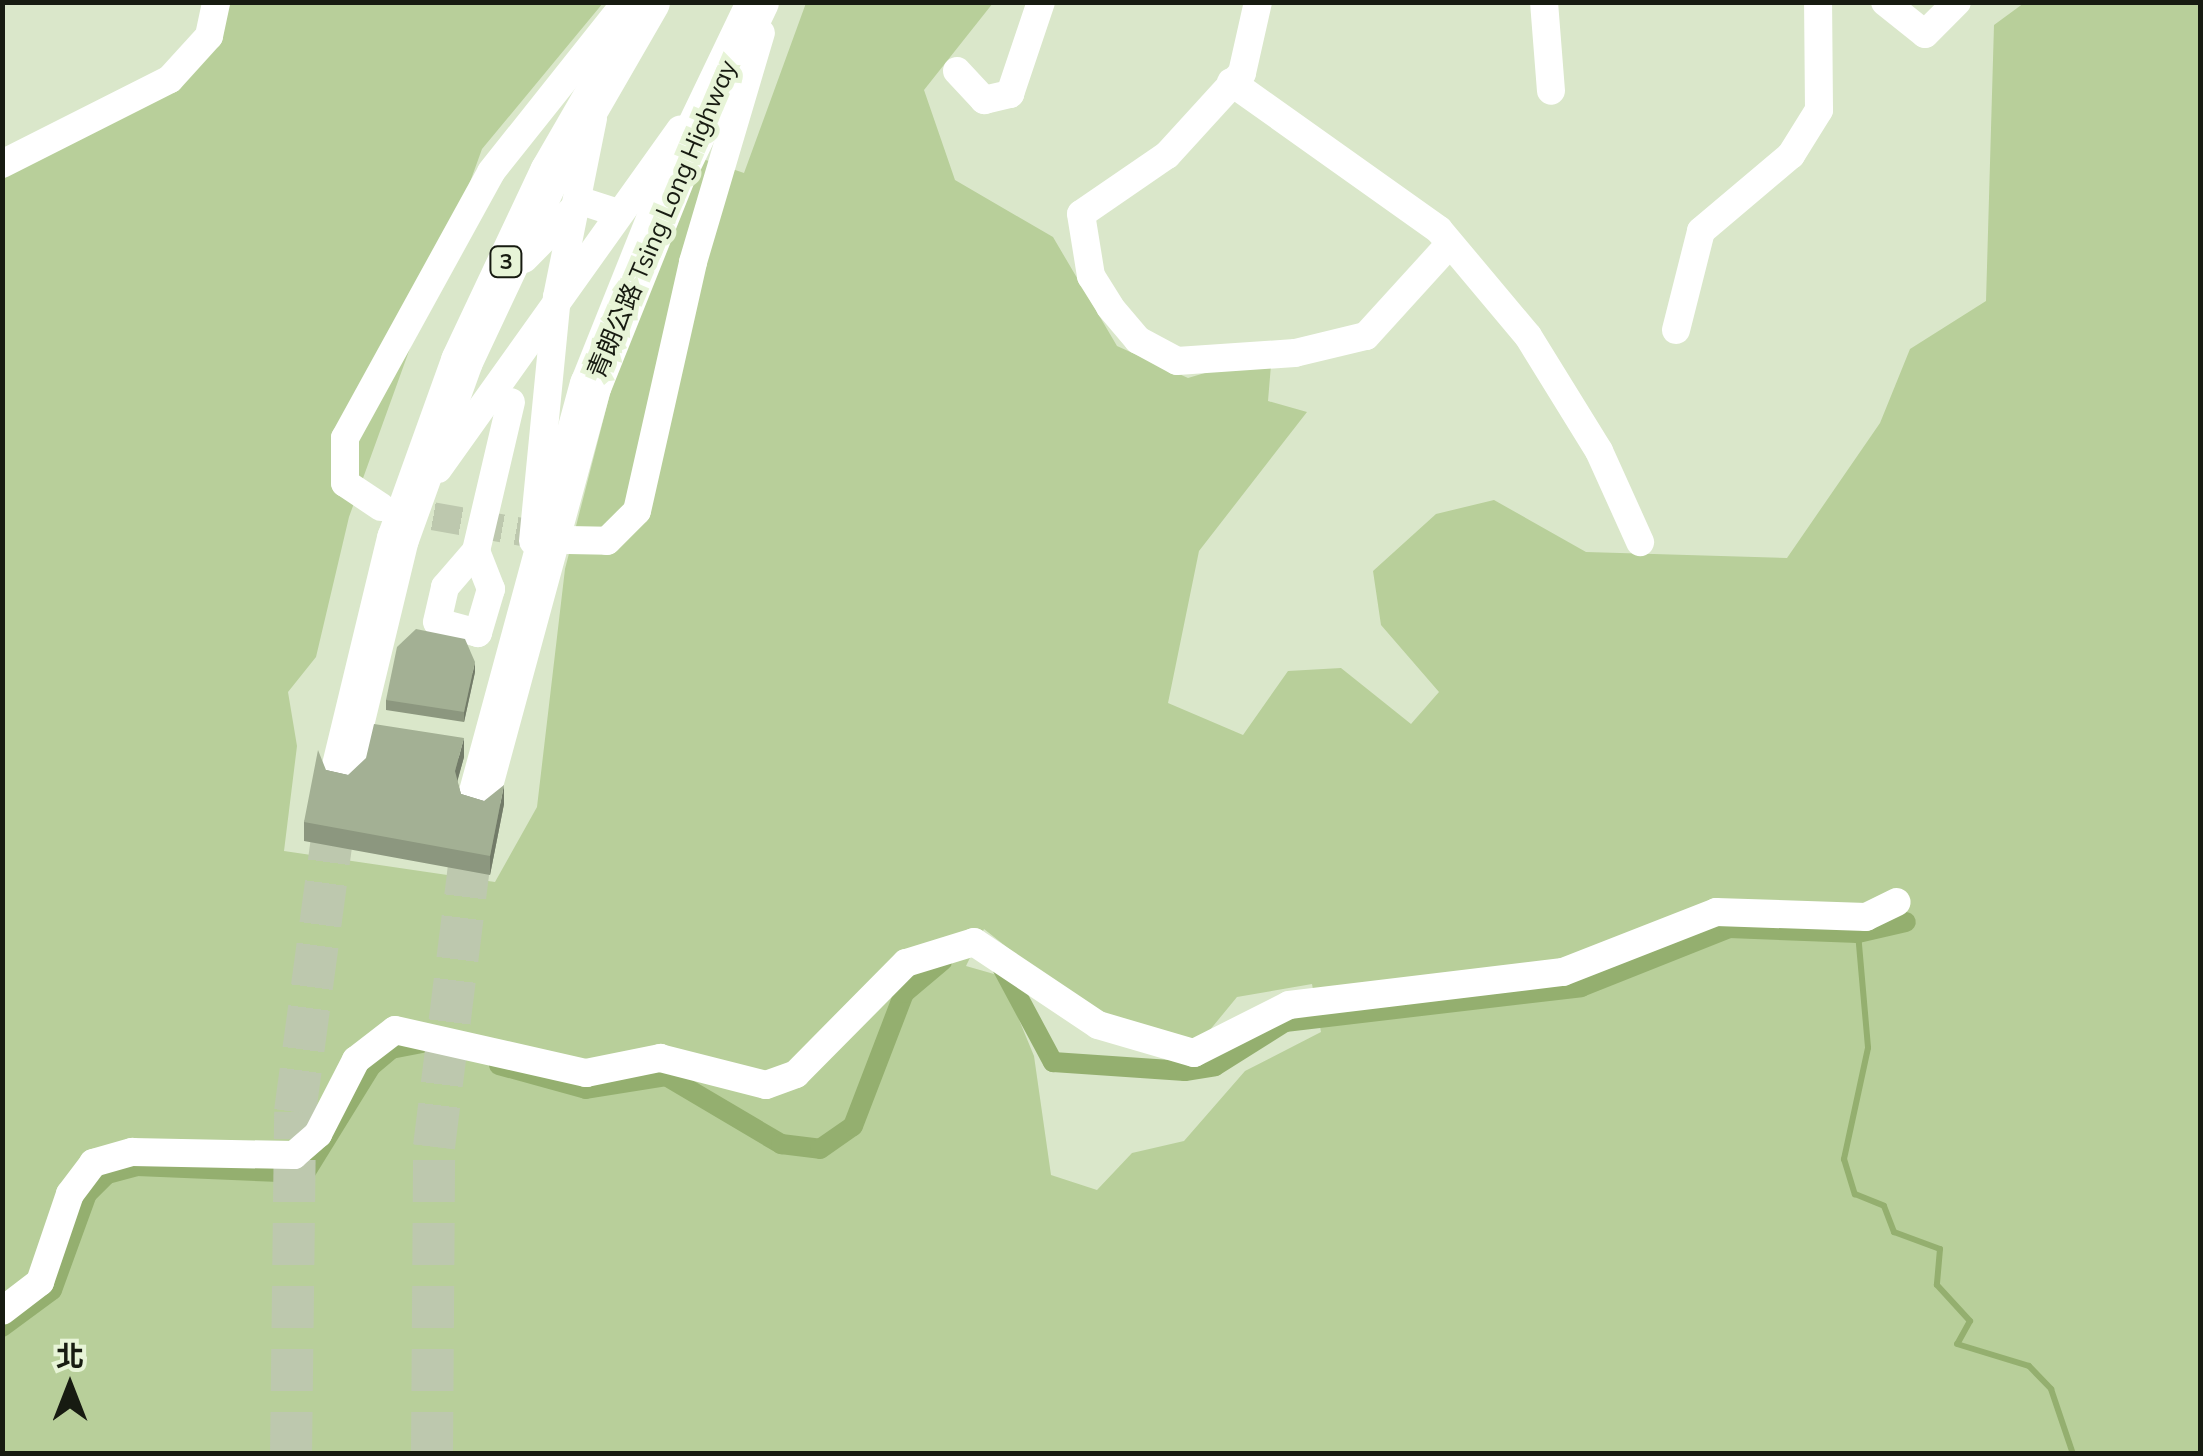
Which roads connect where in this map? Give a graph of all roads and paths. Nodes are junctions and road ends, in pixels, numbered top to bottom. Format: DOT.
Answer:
graph roads {
  1 [pos="216,2"];
  2 [pos="626,2"];
  3 [pos="649,2"];
  4 [pos="758,2"];
  5 [pos="769,2"];
  6 [pos="1041,2"];
  7 [pos="1258,2"];
  8 [pos="1544,2"];
  9 [pos="1818,2"];
  10 [pos="1885,2"];
  11 [pos="1957,2"];
  12 [pos="725,68"];
  13 [pos="957,72"];
  14 [pos="603,79"];
  15 [pos="1231,82"];
  16 [pos="1551,91"];
  17 [pos="2,164"];
  18 [pos="572,206"];
  19 [pos="619,213"];
  20 [pos="1448,246"];
  21 [pos="557,297"];
  22 [pos="486,304"];
  23 [pos="1676,330"];
  24 [pos="611,332"];
  25 [pos="520,401"];
  26 [pos="390,523"];
  27 [pos="557,534"];
  28 [pos="1640,542"];
  29 [pos="476,551"];
  30 [pos="529,586"];
  31 [pos="342,770"];
  32 [pos="479,796"];
  33 [pos="1897,902"];
  34 [pos="2,1311"];
  1 -- 17 [label="street"];
  2 -- 26 [label="street"];
  3 -- 14 [label="highway, 3"];
  4 -- 12 [label="highway, 青朗公路 Tsing Long Highway"];
  5 -- 27 [label="street"];
  6 -- 13 [label="street"];
  7 -- 15 [label="street"];
  8 -- 16 [label="street"];
  9 -- 23 [label="street"];
  10 -- 11 [label="street"];
  12 -- 19 [label="street"];
  12 -- 24 [label="highway, 青朗公路 Tsing Long Highway"];
  14 -- 18 [label="street"];
  14 -- 22 [label="highway, 3"];
  15 -- 20 [label="street"];
  15 -- 20 [label="street"];
  18 -- 19 [label="street"];
  18 -- 21 [label="street"];
  18 -- 22 [label="street"];
  19 -- 21 [label="street"];
  20 -- 28 [label="street"];
  21 -- 25 [label="street"];
  21 -- 25 [label="street"];
  22 -- 26 [label="highway, 3"];
  24 -- 25 [label="street"];
  24 -- 27 [label="highway, 青朗公路 Tsing Long Highway"];
  25 -- 26 [label="street"];
  25 -- 29 [label="street"];
  25 -- 30 [label="street"];
  26 -- 31 [label="highway, 3"];
  27 -- 30 [label="highway"];
  30 -- 32 [label="highway"];
  33 -- 34 [label="street"];
}
